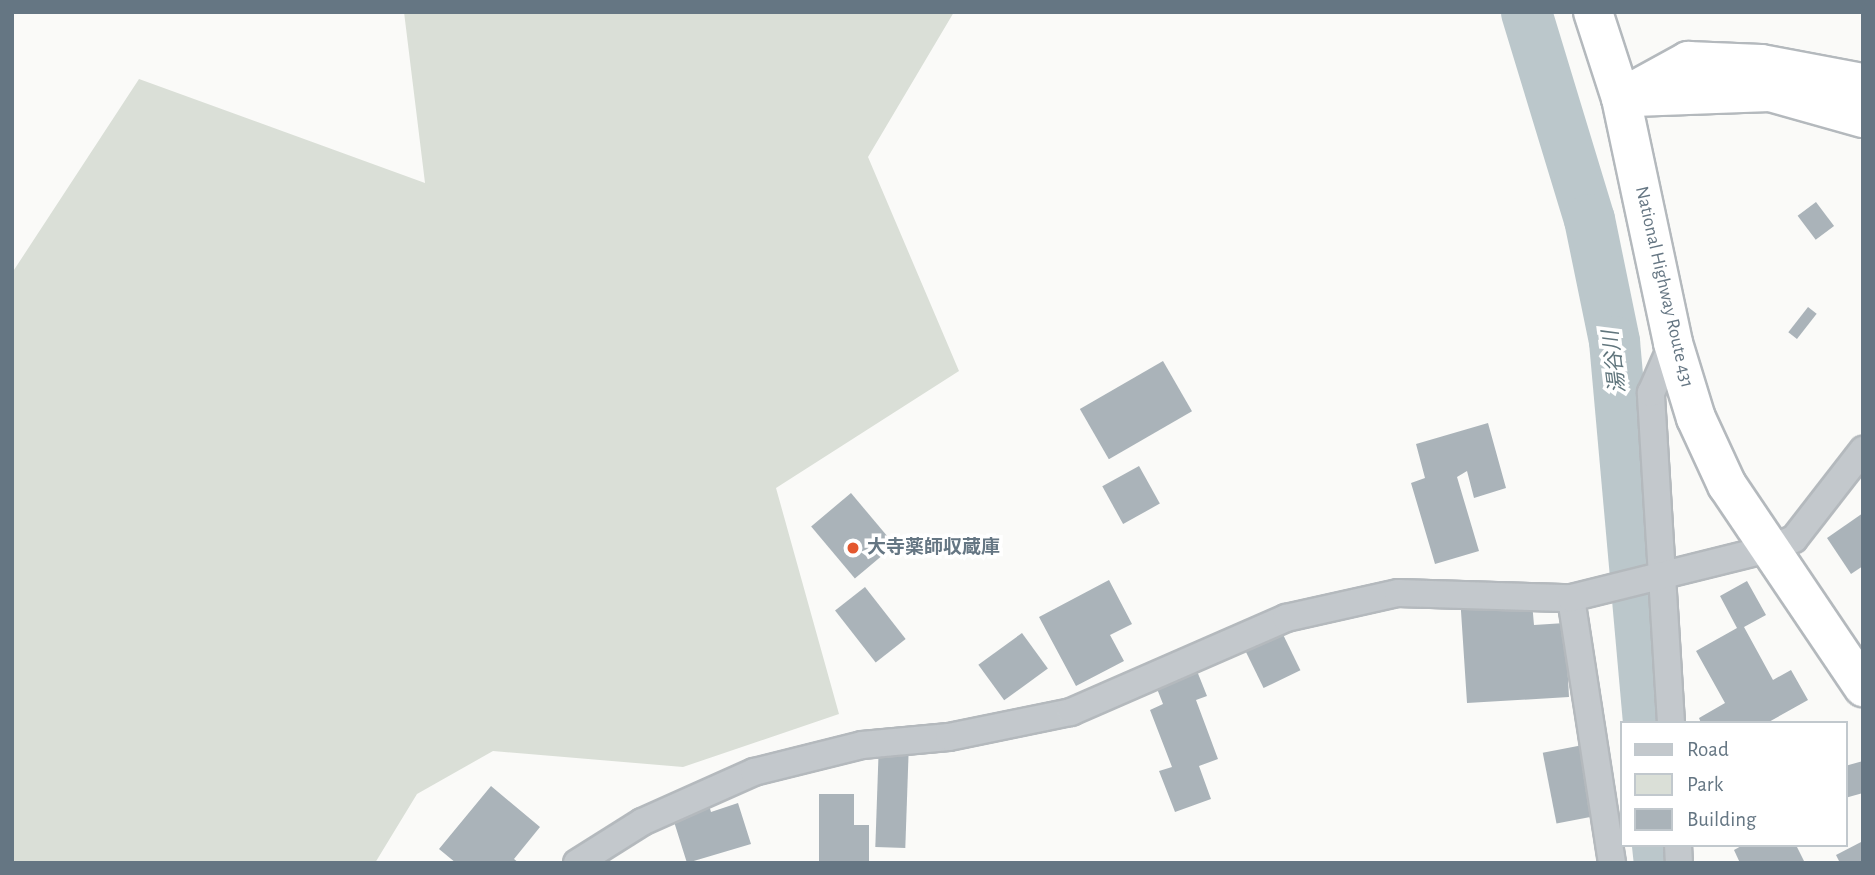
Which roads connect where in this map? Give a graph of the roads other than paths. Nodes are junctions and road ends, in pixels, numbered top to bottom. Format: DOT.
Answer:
graph roads {
  1 [pos="1593,12"];
  2 [pos="1863,83"];
  3 [pos="1621,98"];
  4 [pos="1863,118"];
  5 [pos="1673,343"];
  6 [pos="1863,450"];
  7 [pos="1769,549"];
  8 [pos="1665,576"];
  9 [pos="1571,598"];
  10 [pos="1863,687"];
  11 [pos="1671,721"];
  12 [pos="577,863"];
  13 [pos="1612,863"];
  1 -- 3 [label="highway, National Highway Route 431"];
  2 -- 3 [label="highway"];
  3 -- 4 [label="highway"];
  3 -- 5 [label="highway, National Highway Route 431"];
  5 -- 7 [label="highway, National Highway Route 431"];
  5 -- 8 [label="street"];
  6 -- 7 [label="street"];
  7 -- 8 [label="street"];
  7 -- 10 [label="highway, National Highway Route 431"];
  8 -- 9 [label="street"];
  8 -- 11 [label="street"];
  9 -- 12 [label="street"];
  9 -- 13 [label="street"];
}
